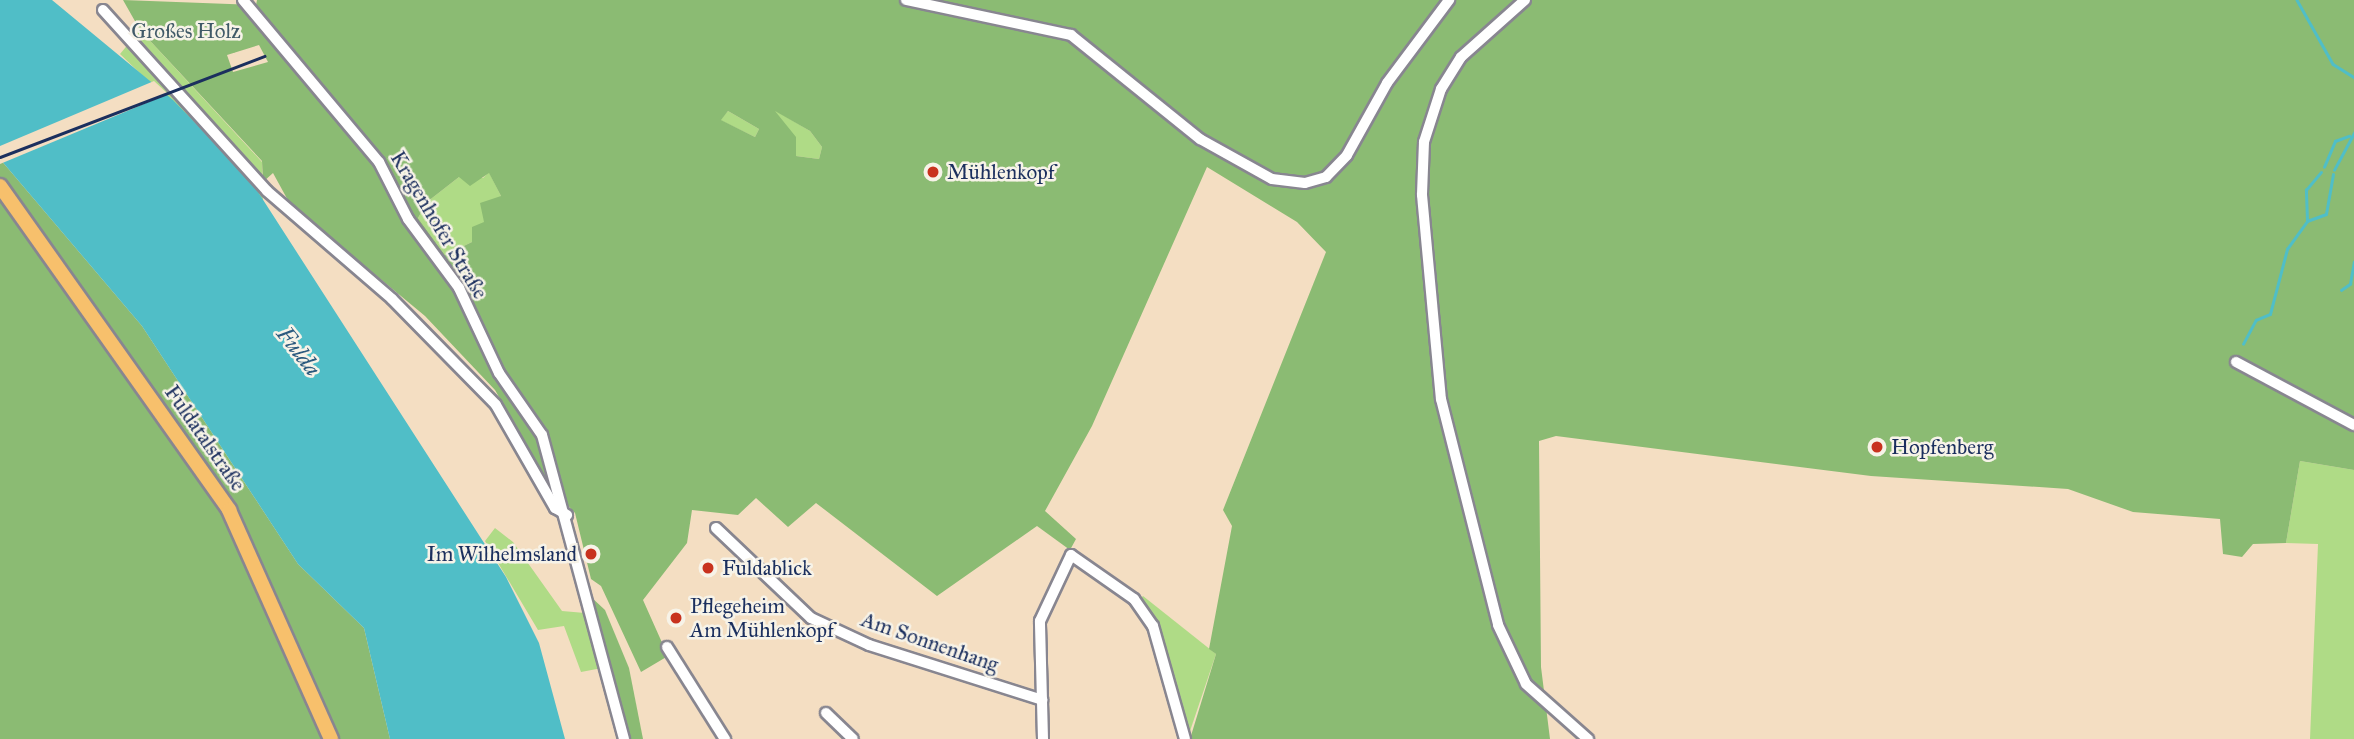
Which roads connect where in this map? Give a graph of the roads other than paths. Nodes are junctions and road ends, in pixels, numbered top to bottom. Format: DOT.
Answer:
graph roads {
  1 [pos="243,0"];
  2 [pos="906,0"];
  3 [pos="1449,0"];
  4 [pos="1525,0"];
  5 [pos="103,10"];
  6 [pos="0,186"];
  7 [pos="2236,362"];
  8 [pos="2354,425"];
  9 [pos="567,515"];
  10 [pos="716,527"];
  11 [pos="667,647"];
  12 [pos="1042,700"];
  13 [pos="826,713"];
  14 [pos="331,739"];
  15 [pos="624,739"];
  16 [pos="725,739"];
  17 [pos="853,739"];
  18 [pos="1042,739"];
  19 [pos="1185,739"];
  20 [pos="1588,739"];
  1 -- 9 [label="street, Kragenhofer Straße"];
  2 -- 3 [label="street"];
  4 -- 20 [label="street"];
  5 -- 9 [label="street"];
  6 -- 14 [label="main road, Fuldatalstraße"];
  7 -- 8 [label="street"];
  9 -- 15 [label="street, Kragenhofer Straße"];
  10 -- 12 [label="street, Am Sonnenhang"];
  11 -- 16 [label="street"];
  12 -- 18 [label="street"];
  12 -- 19 [label="street"];
  13 -- 17 [label="street"];
}
